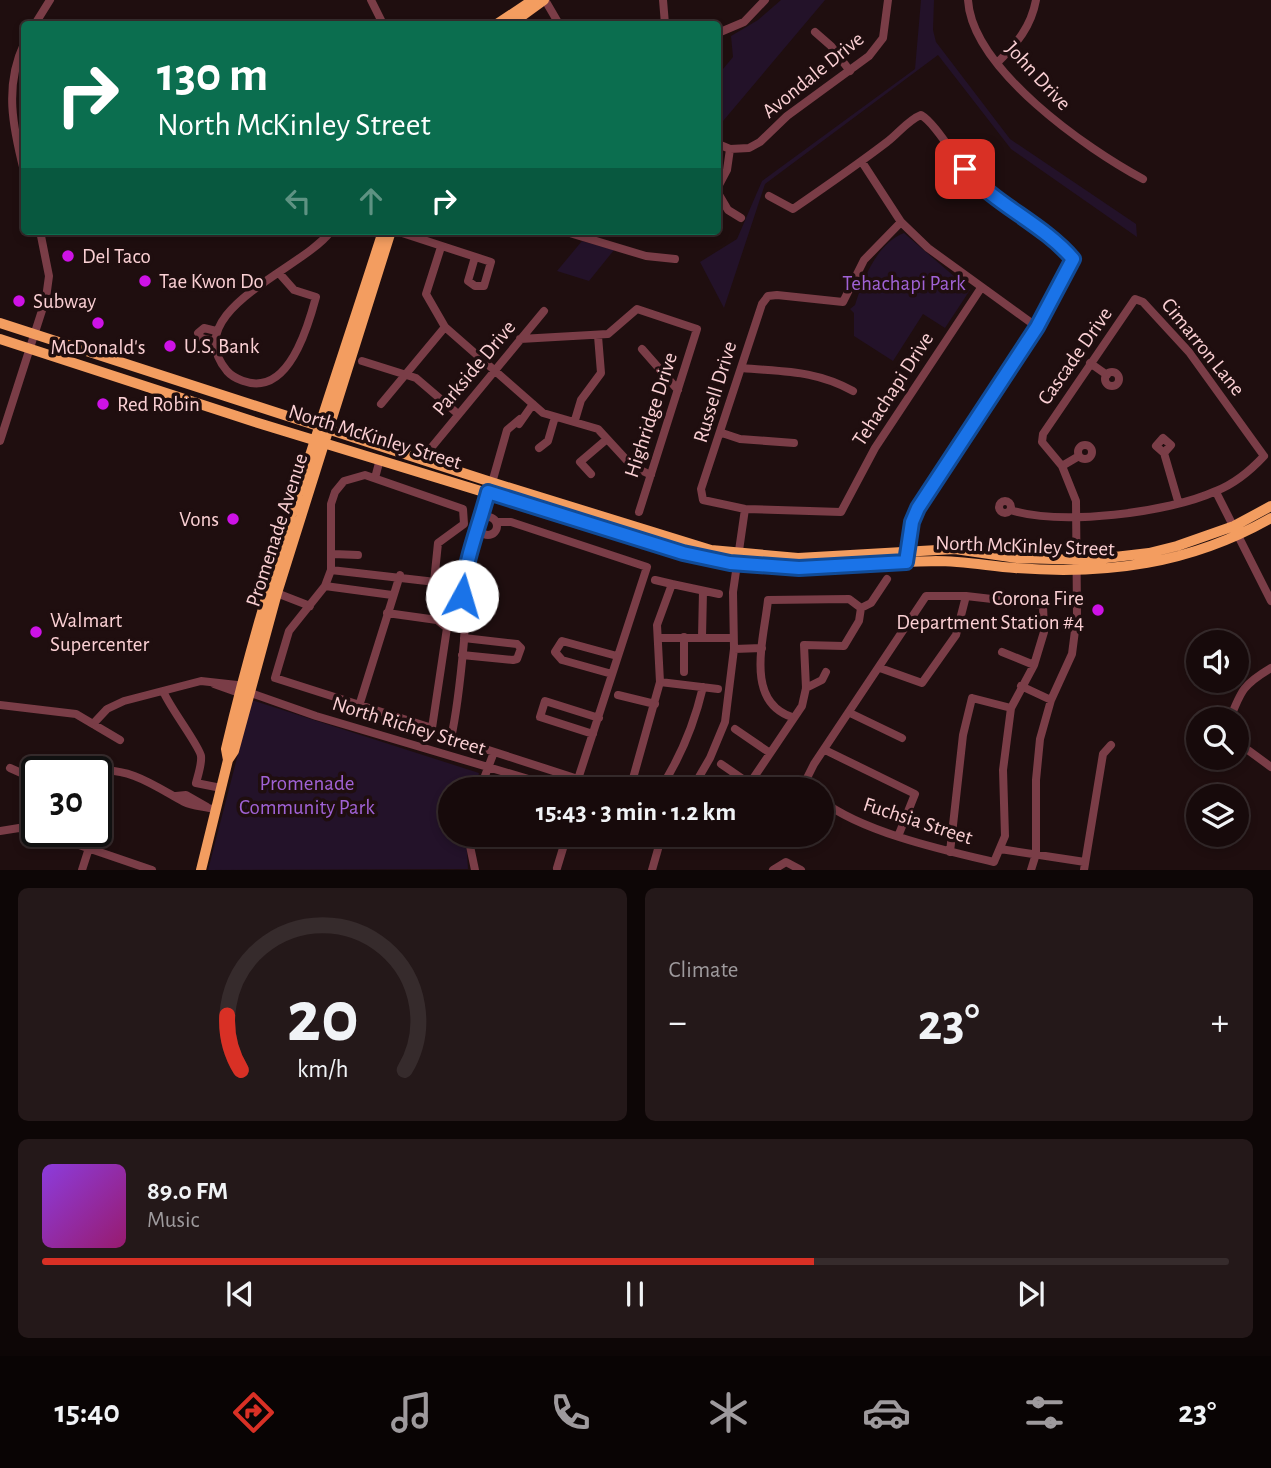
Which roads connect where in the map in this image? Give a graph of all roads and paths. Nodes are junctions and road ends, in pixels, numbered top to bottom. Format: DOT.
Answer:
graph roads {
  1 [pos="50,0"];
  2 [pos="371,0"];
  3 [pos="543,0"];
  4 [pos="663,0"];
  5 [pos="765,0"];
  6 [pos="888,0"];
  7 [pos="968,0"];
  8 [pos="1036,0"];
  9 [pos="37,21"];
  10 [pos="382,21"];
  11 [pos="502,21"];
  12 [pos="515,21"];
  13 [pos="557,21"];
  14 [pos="665,21"];
  15 [pos="721,32"];
  16 [pos="815,32"];
  17 [pos="21,53"];
  18 [pos="998,62"];
  19 [pos="850,71"];
  20 [pos="721,145"];
  21 [pos="730,149"];
  22 [pos="21,156"];
  23 [pos="862,162"];
  24 [pos="1143,179"];
  25 [pos="721,181"];
  26 [pos="769,195"];
  27 [pos="721,198"];
  28 [pos="741,218"];
  29 [pos="901,222"];
  30 [pos="41,235"];
  31 [pos="326,235"];
  32 [pos="382,235"];
  33 [pos="393,235"];
  34 [pos="406,235"];
  35 [pos="577,235"];
  36 [pos="598,235"];
  37 [pos="595,240"];
  38 [pos="441,247"];
  39 [pos="475,257"];
  40 [pos="675,259"];
  41 [pos="279,273"];
  42 [pos="981,288"];
  43 [pos="1135,299"];
  44 [pos="544,311"];
  45 [pos="0,323"];
  46 [pos="445,327"];
  47 [pos="1037,327"];
  48 [pos="216,331"];
  49 [pos="35,334"];
  50 [pos="598,336"];
  51 [pos="0,339"];
  52 [pos="520,339"];
  53 [pos="213,341"];
  54 [pos="30,349"];
  55 [pos="642,349"];
  56 [pos="362,361"];
  57 [pos="1090,363"];
  58 [pos="741,368"];
  59 [pos="496,369"];
  60 [pos="406,374"];
  61 [pos="1107,375"];
  62 [pos="678,390"];
  63 [pos="853,391"];
  64 [pos="381,404"];
  65 [pos="533,404"];
  66 [pos="458,414"];
  67 [pos="555,417"];
  68 [pos="575,420"];
  69 [pos="325,427"];
  70 [pos="722,433"];
  71 [pos="607,439"];
  72 [pos="0,440"];
  73 [pos="321,440"];
  74 [pos="794,443"];
  75 [pos="431,448"];
  76 [pos="538,448"];
  77 [pos="1164,453"];
  78 [pos="1079,456"];
  79 [pos="1267,457"];
  80 [pos="380,458"];
  81 [pos="1062,466"];
  82 [pos="591,474"];
  83 [pos="651,475"];
  84 [pos="375,478"];
  85 [pos="490,487"];
  86 [pos="1216,492"];
  87 [pos="1178,501"];
  88 [pos="1271,506"];
  89 [pos="745,509"];
  90 [pos="1010,510"];
  91 [pos="639,512"];
  92 [pos="1074,517"];
  93 [pos="482,518"];
  94 [pos="1271,518"];
  95 [pos="496,522"];
  96 [pos="479,529"];
  97 [pos="1236,531"];
  98 [pos="333,554"];
  99 [pos="358,555"];
  100 [pos="906,558"];
  101 [pos="738,559"];
  102 [pos="1076,566"];
  103 [pos="331,570"];
  104 [pos="400,575"];
  105 [pos="887,579"];
  106 [pos="655,580"];
  107 [pos="434,582"];
  108 [pos="453,584"];
  109 [pos="672,584"];
  110 [pos="325,586"];
  111 [pos="273,591"];
  112 [pos="703,591"];
  113 [pos="719,594"];
  114 [pos="392,596"];
  115 [pos="966,596"];
  116 [pos="1271,601"];
  117 [pos="858,604"];
  118 [pos="310,606"];
  119 [pos="387,613"];
  120 [pos="684,637"];
  121 [pos="702,637"];
  122 [pos="464,638"];
  123 [pos="659,638"];
  124 [pos="733,638"];
  125 [pos="762,648"];
  126 [pos="734,649"];
  127 [pos="1002,652"];
  128 [pos="462,655"];
  129 [pos="617,656"];
  130 [pos="1034,665"];
  131 [pos="880,668"];
  132 [pos="1269,669"];
  133 [pos="684,672"];
  134 [pos="826,672"];
  135 [pos="612,674"];
  136 [pos="660,682"];
  137 [pos="1271,682"];
  138 [pos="1021,686"];
  139 [pos="703,687"];
  140 [pos="806,688"];
  141 [pos="718,689"];
  142 [pos="245,691"];
  143 [pos="164,693"];
  144 [pos="618,695"];
  145 [pos="1051,700"];
  146 [pos="655,704"];
  147 [pos="0,705"];
  148 [pos="359,706"];
  149 [pos="1234,707"];
  150 [pos="1012,708"];
  151 [pos="850,713"];
  152 [pos="792,717"];
  153 [pos="599,718"];
  154 [pos="93,724"];
  155 [pos="734,729"];
  156 [pos="593,734"];
  157 [pos="902,738"];
  158 [pos="120,740"];
  159 [pos="1111,745"];
  160 [pos="825,750"];
  161 [pos="1249,751"];
  162 [pos="494,752"];
  163 [pos="770,753"];
  164 [pos="721,764"];
  165 [pos="1271,767"];
  166 [pos="10,768"];
  167 [pos="488,768"];
  168 [pos="112,770"];
  169 [pos="21,773"];
  170 [pos="485,777"];
  171 [pos="520,777"];
  172 [pos="633,777"];
  173 [pos="668,777"];
  174 [pos="699,777"];
  175 [pos="737,777"];
  176 [pos="754,777"];
  177 [pos="810,777"];
  178 [pos="221,788"];
  179 [pos="211,808"];
  180 [pos="834,808"];
  181 [pos="21,828"];
  182 [pos="0,831"];
  183 [pos="899,834"];
  184 [pos="86,847"];
  185 [pos="470,847"];
  186 [pos="563,847"];
  187 [pos="659,847"];
  188 [pos="89,848"];
  189 [pos="1000,849"];
  190 [pos="950,852"];
  191 [pos="1036,854"];
  192 [pos="1085,866"];
  193 [pos="557,868"];
  194 [pos="82,870"];
  195 [pos="152,870"];
  196 [pos="201,870"];
  197 [pos="475,870"];
  198 [pos="653,870"];
  199 [pos="773,870"];
  200 [pos="801,870"];
  201 [pos="1031,870"];
  1 -- 9 [label="street"];
  2 -- 10 [label="street"];
  3 -- 11 [label="main road"];
  3 -- 12 [label="main road"];
  3 -- 13 [label="street"];
  4 -- 14 [label="street"];
  5 -- 15 [label="street"];
  6 -- 19 [label="street, Avondale Drive"];
  7 -- 18 [label="street, John Drive"];
  8 -- 18 [label="street"];
  16 -- 19 [label="street"];
  17 -- 22 [label="street"];
  18 -- 24 [label="street, John Drive"];
  19 -- 21 [label="street, Avondale Drive"];
  20 -- 21 [label="street"];
  21 -- 25 [label="street"];
  23 -- 26 [label="street"];
  23 -- 29 [label="street"];
  23 -- 47 [label="street"];
  27 -- 28 [label="street"];
  29 -- 42 [label="street"];
  29 -- 58 [label="street, Russell Drive"];
  30 -- 49 [label="street"];
  31 -- 41 [label="street"];
  32 -- 69 [label="main road, Promenade Avenue"];
  33 -- 69 [label="main road, Promenade Avenue"];
  34 -- 38 [label="street"];
  35 -- 37 [label="street"];
  36 -- 37 [label="street"];
  37 -- 40 [label="street"];
  38 -- 39 [label="street"];
  38 -- 46 [label="street"];
  41 -- 48 [label="street"];
  41 -- 53 [label="street"];
  42 -- 47 [label="street"];
  42 -- 89 [label="street, Tehachapi Drive"];
  43 -- 57 [label="street, Cascade Drive"];
  43 -- 79 [label="street, Cimarron Lane"];
  44 -- 52 [label="street, Parkside Drive"];
  45 -- 49 [label="main road, North McKinley Street"];
  46 -- 59 [label="street"];
  46 -- 60 [label="street"];
  47 -- 100 [label="street"];
  48 -- 53 [label="street"];
  48 -- 53 [label="street"];
  49 -- 54 [label="street"];
  49 -- 69 [label="main road, North McKinley Street"];
  50 -- 52 [label="street"];
  50 -- 62 [label="street, Highridge Drive"];
  50 -- 68 [label="street"];
  51 -- 54 [label="main road, North McKinley Street"];
  52 -- 59 [label="street, Parkside Drive"];
  54 -- 72 [label="street"];
  54 -- 73 [label="main road, North McKinley Street"];
  55 -- 62 [label="street"];
  56 -- 60 [label="street"];
  57 -- 61 [label="street"];
  57 -- 81 [label="street, Cascade Drive"];
  58 -- 63 [label="street"];
  58 -- 70 [label="street, Russell Drive"];
  59 -- 65 [label="street"];
  59 -- 66 [label="street, Parkside Drive"];
  60 -- 64 [label="street"];
  60 -- 66 [label="street"];
  62 -- 83 [label="street, Highridge Drive"];
  65 -- 67 [label="street"];
  65 -- 85 [label="street"];
  66 -- 75 [label="street, Parkside Drive"];
  67 -- 68 [label="street"];
  67 -- 76 [label="street"];
  68 -- 71 [label="street"];
  69 -- 73 [label="main road, Promenade Avenue"];
  69 -- 85 [label="main road, North McKinley Street"];
  70 -- 74 [label="street"];
  70 -- 89 [label="street, Russell Drive"];
  71 -- 82 [label="street"];
  71 -- 83 [label="street"];
  73 -- 80 [label="main road, North McKinley Street"];
  73 -- 111 [label="main road, Promenade Avenue"];
  77 -- 87 [label="street"];
  78 -- 81 [label="street"];
  79 -- 86 [label="street"];
  80 -- 84 [label="street"];
  80 -- 85 [label="main road, North McKinley Street"];
  81 -- 92 [label="street"];
  83 -- 91 [label="street, Highridge Drive"];
  84 -- 98 [label="street"];
  84 -- 107 [label="street"];
  85 -- 93 [label="street"];
  85 -- 101 [label="main road, North McKinley Street"];
  86 -- 87 [label="street"];
  86 -- 97 [label="street"];
  87 -- 92 [label="street"];
  88 -- 97 [label="main road"];
  89 -- 101 [label="street"];
  90 -- 92 [label="street"];
  92 -- 102 [label="street"];
  93 -- 95 [label="street"];
  93 -- 96 [label="street"];
  94 -- 97 [label="main road"];
  95 -- 96 [label="street"];
  95 -- 129 [label="street"];
  96 -- 122 [label="street"];
  97 -- 102 [label="main road, North McKinley Street"];
  97 -- 116 [label="street"];
  98 -- 99 [label="street"];
  98 -- 103 [label="street"];
  100 -- 101 [label="main road, North McKinley Street"];
  100 -- 102 [label="main road, North McKinley Street"];
  101 -- 124 [label="street"];
  102 -- 145 [label="street"];
  103 -- 104 [label="street"];
  103 -- 110 [label="street"];
  104 -- 107 [label="street"];
  104 -- 114 [label="street"];
  105 -- 117 [label="street"];
  106 -- 109 [label="street"];
  107 -- 108 [label="street"];
  109 -- 112 [label="street"];
  109 -- 123 [label="street"];
  110 -- 114 [label="street"];
  110 -- 118 [label="street"];
  111 -- 118 [label="street"];
  111 -- 142 [label="main road, Promenade Avenue"];
  112 -- 113 [label="street"];
  112 -- 121 [label="street"];
  114 -- 119 [label="street"];
  115 -- 130 [label="street"];
  115 -- 131 [label="street"];
  115 -- 131 [label="street"];
  117 -- 125 [label="street"];
  117 -- 140 [label="street"];
  118 -- 148 [label="street"];
  119 -- 148 [label="street"];
  119 -- 148 [label="street"];
  120 -- 121 [label="street"];
  120 -- 123 [label="street"];
  120 -- 133 [label="street"];
  121 -- 124 [label="street"];
  122 -- 128 [label="street"];
  122 -- 128 [label="street"];
  123 -- 136 [label="street"];
  124 -- 126 [label="street"];
  125 -- 126 [label="street"];
  125 -- 152 [label="street"];
  126 -- 174 [label="street"];
  127 -- 130 [label="street"];
  128 -- 162 [label="street"];
  129 -- 135 [label="street"];
  129 -- 135 [label="street"];
  130 -- 138 [label="street"];
  131 -- 151 [label="street"];
  132 -- 137 [label="street"];
  132 -- 149 [label="street"];
  134 -- 140 [label="street"];
  135 -- 153 [label="street"];
  136 -- 139 [label="street"];
  136 -- 146 [label="street"];
  138 -- 145 [label="street"];
  138 -- 150 [label="street"];
  139 -- 141 [label="street"];
  139 -- 173 [label="street"];
  140 -- 152 [label="street"];
  142 -- 143 [label="street, North Richey Street"];
  142 -- 167 [label="street, North Richey Street"];
  142 -- 178 [label="main road, Promenade Avenue"];
  143 -- 154 [label="street, North Richey Street"];
  143 -- 178 [label="street"];
  144 -- 146 [label="street"];
  145 -- 191 [label="street"];
  146 -- 172 [label="street"];
  147 -- 154 [label="street"];
  150 -- 189 [label="street"];
  150 -- 190 [label="street"];
  151 -- 157 [label="street"];
  151 -- 160 [label="street"];
  152 -- 163 [label="street"];
  153 -- 156 [label="street"];
  153 -- 156 [label="street"];
  154 -- 158 [label="street"];
  155 -- 163 [label="street"];
  156 -- 162 [label="street"];
  159 -- 192 [label="street"];
  160 -- 177 [label="street"];
  160 -- 183 [label="street"];
  161 -- 165 [label="street"];
  162 -- 167 [label="street"];
  163 -- 176 [label="street"];
  164 -- 175 [label="street"];
  166 -- 169 [label="street"];
  167 -- 170 [label="street"];
  167 -- 171 [label="street, North Richey Street"];
  168 -- 179 [label="street"];
  178 -- 179 [label="main road, Promenade Avenue"];
  179 -- 196 [label="main road, Promenade Avenue"];
  180 -- 183 [label="street, Fuchsia Street"];
  181 -- 182 [label="street"];
  183 -- 190 [label="street, Fuchsia Street"];
  184 -- 188 [label="street"];
  185 -- 197 [label="street"];
  186 -- 193 [label="street"];
  187 -- 198 [label="street"];
  188 -- 194 [label="street"];
  188 -- 195 [label="street"];
  189 -- 190 [label="street, Fuchsia Street"];
  189 -- 191 [label="street"];
  191 -- 192 [label="street"];
  191 -- 201 [label="street"];
  199 -- 200 [label="street"];
}
